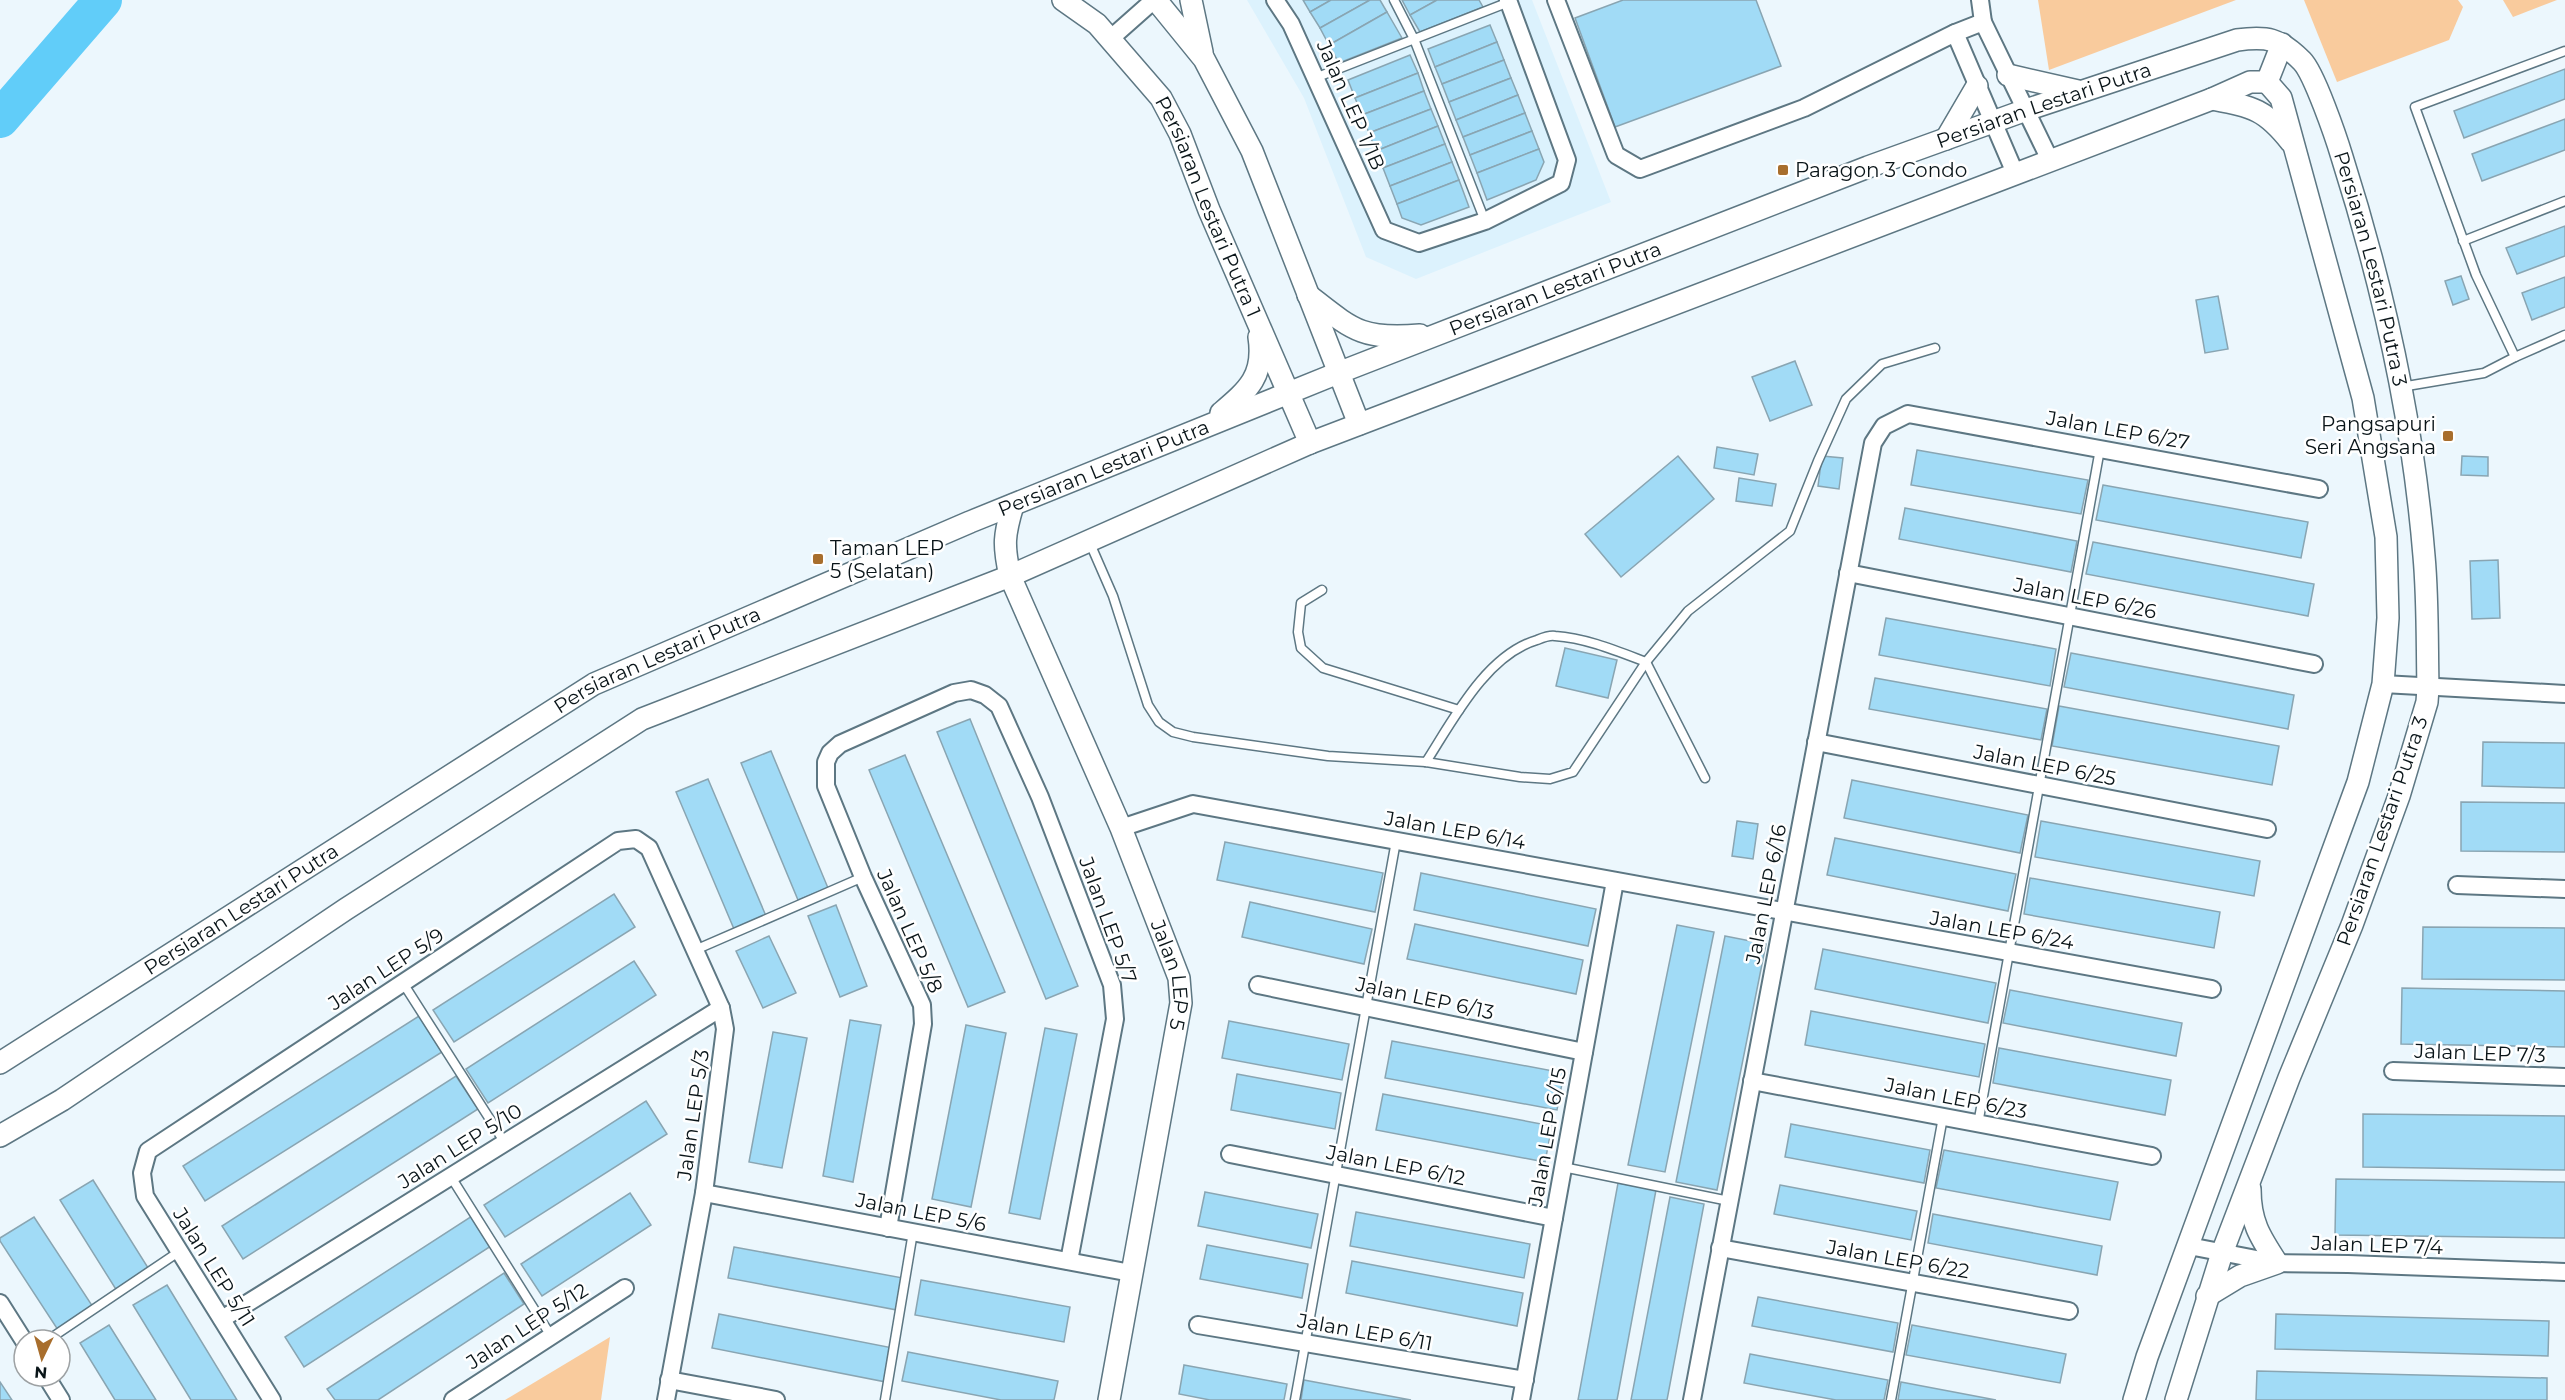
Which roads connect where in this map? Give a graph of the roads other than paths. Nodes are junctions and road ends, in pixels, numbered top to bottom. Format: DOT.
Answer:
graph roads {
  1 [pos="1063,0"];
  2 [pos="1155,0"];
  3 [pos="1191,0"];
  4 [pos="1275,0"];
  5 [pos="1395,0"];
  6 [pos="1556,0"];
  7 [pos="1980,0"];
  8 [pos="1508,1"];
  9 [pos="1983,21"];
  10 [pos="1955,33"];
  11 [pos="1110,39"];
  12 [pos="1414,39"];
  13 [pos="2282,44"];
  14 [pos="2565,51"];
  15 [pos="1204,59"];
  16 [pos="2008,75"];
  17 [pos="1315,78"];
  18 [pos="2267,82"];
  19 [pos="1977,86"];
  20 [pos="2078,92"];
  21 [pos="2212,99"];
  22 [pos="2026,110"];
  23 [pos="1992,122"];
  24 [pos="1946,139"];
  25 [pos="2297,150"];
  26 [pos="2050,160"];
  27 [pos="2015,173"];
  28 [pos="2565,201"];
  29 [pos="1485,221"];
  30 [pos="2463,241"];
  31 [pos="1308,294"];
  32 [pos="1256,318"];
  33 [pos="1442,333"];
  34 [pos="2565,335"];
  35 [pos="1935,348"];
  36 [pos="2515,357"];
  37 [pos="1338,373"];
  38 [pos="2401,387"];
  39 [pos="1288,393"];
  40 [pos="1908,414"];
  41 [pos="1359,424"];
  42 [pos="1205,427"];
  43 [pos="1310,443"];
  44 [pos="2100,449"];
  45 [pos="2319,489"];
  46 [pos="1013,505"];
  47 [pos="1089,541"];
  48 [pos="1848,573"];
  49 [pos="1010,576"];
  50 [pos="1323,590"];
  51 [pos="2070,616"];
  52 [pos="1646,662"];
  53 [pos="2314,664"];
  54 [pos="2383,684"];
  55 [pos="2428,688"];
  56 [pos="971,690"];
  57 [pos="2565,694"];
  58 [pos="1459,710"];
  59 [pos="1816,742"];
  60 [pos="1426,762"];
  61 [pos="1705,778"];
  62 [pos="2039,785"];
  63 [pos="1121,828"];
  64 [pos="2266,829"];
  65 [pos="1396,841"];
  66 [pos="649,848"];
  67 [pos="863,877"];
  68 [pos="1615,881"];
  69 [pos="2457,885"];
  70 [pos="2565,889"];
  71 [pos="1784,911"];
  72 [pos="695,950"];
  73 [pos="2009,952"];
  74 [pos="403,983"];
  75 [pos="1258,985"];
  76 [pos="2212,989"];
  77 [pos="1366,1007"];
  78 [pos="721,1008"];
  79 [pos="1584,1052"];
  80 [pos="0,1064"];
  81 [pos="2393,1071"];
  82 [pos="2565,1077"];
  83 [pos="1752,1081"];
  84 [pos="1943,1117"];
  85 [pos="1978,1124"];
  86 [pos="0,1136"];
  87 [pos="505,1143"];
  88 [pos="148,1151"];
  89 [pos="1230,1154"];
  90 [pos="2152,1156"];
  91 [pos="1563,1167"];
  92 [pos="1335,1175"];
  93 [pos="451,1177"];
  94 [pos="2251,1177"];
  95 [pos="704,1193"];
  96 [pos="1729,1201"];
  97 [pos="1554,1218"];
  98 [pos="888,1228"];
  99 [pos="913,1232"];
  100 [pos="2189,1246"];
  101 [pos="1720,1248"];
  102 [pos="180,1251"];
  103 [pos="2222,1253"];
  104 [pos="1069,1261"];
  105 [pos="2277,1263"];
  106 [pos="2565,1272"];
  107 [pos="1131,1273"];
  108 [pos="1913,1282"];
  109 [pos="625,1288"];
  110 [pos="2207,1296"];
  111 [pos="0,1303"];
  112 [pos="2069,1311"];
  113 [pos="222,1319"];
  114 [pos="1198,1325"];
  115 [pos="16,1328"];
  116 [pos="66,1328"];
  117 [pos="551,1336"];
  118 [pos="1305,1343"];
  119 [pos="669,1380"];
  120 [pos="1525,1380"];
  121 [pos="272,1400"];
  122 [pos="453,1400"];
  123 [pos="666,1400"];
  124 [pos="776,1400"];
  125 [pos="885,1400"];
  126 [pos="1109,1400"];
  127 [pos="1295,1400"];
  128 [pos="1521,1400"];
  129 [pos="1692,1400"];
  130 [pos="1892,1400"];
  131 [pos="2134,1400"];
  132 [pos="2175,1400"];
  1 -- 11 [label="street, Persiaran Lestari Putra 1"];
  2 -- 11 [label="street"];
  2 -- 15 [label="street"];
  3 -- 15 [label="street"];
  4 -- 17 [label="street, Jalan LEP 1/1B"];
  5 -- 12 [label="lane"];
  6 -- 10 [label="street"];
  7 -- 9 [label="street"];
  8 -- 12 [label="lane"];
  8 -- 29 [label="street"];
  9 -- 10 [label="street"];
  9 -- 16 [label="street"];
  10 -- 19 [label="street"];
  11 -- 32 [label="street, Persiaran Lestari Putra 1"];
  12 -- 17 [label="lane"];
  12 -- 29 [label="lane"];
  13 -- 18 [label="street"];
  13 -- 20 [label="street, Persiaran Lestari Putra"];
  13 -- 38 [label="street, Persiaran Lestari Putra 3"];
  14 -- 30 [label="lane"];
  15 -- 31 [label="street"];
  16 -- 20 [label="street"];
  16 -- 22 [label="street"];
  17 -- 29 [label="street, Jalan LEP 1/1B"];
  18 -- 21 [label="street"];
  18 -- 25 [label="street, Persiaran Lestari Putra 3"];
  19 -- 23 [label="street"];
  19 -- 24 [label="street"];
  20 -- 22 [label="street, Persiaran Lestari Putra"];
  21 -- 25 [label="street"];
  21 -- 26 [label="street"];
  22 -- 23 [label="street, Persiaran Lestari Putra"];
  22 -- 26 [label="street"];
  23 -- 24 [label="street, Persiaran Lestari Putra"];
  23 -- 27 [label="street"];
  24 -- 33 [label="street, Persiaran Lestari Putra"];
  25 -- 54 [label="street, Persiaran Lestari Putra 3"];
  26 -- 27 [label="street"];
  27 -- 41 [label="street"];
  28 -- 30 [label="lane"];
  30 -- 36 [label="lane"];
  31 -- 33 [label="street"];
  31 -- 37 [label="street"];
  32 -- 39 [label="street, Persiaran Lestari Putra 1"];
  32 -- 42 [label="street"];
  33 -- 37 [label="street, Persiaran Lestari Putra"];
  34 -- 36 [label="lane"];
  35 -- 52 [label="lane"];
  36 -- 38 [label="lane"];
  37 -- 39 [label="street, Persiaran Lestari Putra"];
  37 -- 41 [label="street"];
  38 -- 55 [label="street, Persiaran Lestari Putra 3"];
  39 -- 42 [label="street, Persiaran Lestari Putra"];
  39 -- 43 [label="street, Persiaran Lestari Putra 1"];
  40 -- 44 [label="street, Jalan LEP 6/27"];
  40 -- 48 [label="street, Jalan LEP 6/16"];
  41 -- 43 [label="street"];
  42 -- 46 [label="street, Persiaran Lestari Putra"];
  43 -- 47 [label="street"];
  44 -- 45 [label="street, Jalan LEP 6/27"];
  44 -- 51 [label="lane"];
  46 -- 49 [label="street, Jalan LEP 5"];
  46 -- 80 [label="street, Persiaran Lestari Putra"];
  47 -- 49 [label="street"];
  47 -- 60 [label="lane"];
  48 -- 51 [label="street, Jalan LEP 6/26"];
  48 -- 59 [label="street, Jalan LEP 6/16"];
  49 -- 63 [label="street, Jalan LEP 5"];
  49 -- 86 [label="street"];
  50 -- 58 [label="lane"];
  51 -- 53 [label="street, Jalan LEP 6/26"];
  51 -- 62 [label="lane"];
  52 -- 58 [label="lane"];
  52 -- 60 [label="lane"];
  52 -- 61 [label="lane"];
  54 -- 55 [label="street"];
  54 -- 100 [label="street, Persiaran Lestari Putra 3"];
  55 -- 57 [label="street"];
  55 -- 94 [label="street, Persiaran Lestari Putra 3"];
  56 -- 67 [label="street, Jalan LEP 5/8"];
  56 -- 104 [label="street, Jalan LEP 5/7"];
  58 -- 60 [label="lane"];
  59 -- 62 [label="street, Jalan LEP 6/25"];
  59 -- 71 [label="street, Jalan LEP 6/16"];
  62 -- 64 [label="street, Jalan LEP 6/25"];
  62 -- 73 [label="lane"];
  63 -- 65 [label="street, Jalan LEP 6/14"];
  63 -- 107 [label="street, Jalan LEP 5"];
  65 -- 68 [label="street, Jalan LEP 6/14"];
  65 -- 77 [label="lane"];
  66 -- 72 [label="street, Jalan LEP 5/3"];
  66 -- 74 [label="street, Jalan LEP 5/9"];
  67 -- 72 [label="lane"];
  67 -- 98 [label="street, Jalan LEP 5/8"];
  68 -- 71 [label="street, Jalan LEP 6/14"];
  68 -- 79 [label="street, Jalan LEP 6/15"];
  69 -- 70 [label="street"];
  71 -- 73 [label="street, Jalan LEP 6/24"];
  71 -- 83 [label="street, Jalan LEP 6/16"];
  72 -- 78 [label="street, Jalan LEP 5/3"];
  73 -- 76 [label="street, Jalan LEP 6/24"];
  73 -- 85 [label="lane"];
  74 -- 87 [label="lane"];
  74 -- 88 [label="street, Jalan LEP 5/9"];
  75 -- 77 [label="street, Jalan LEP 6/13"];
  77 -- 79 [label="street, Jalan LEP 6/13"];
  77 -- 92 [label="lane"];
  78 -- 87 [label="street, Jalan LEP 5/10"];
  78 -- 95 [label="street, Jalan LEP 5/3"];
  79 -- 91 [label="street, Jalan LEP 6/15"];
  81 -- 82 [label="street, Jalan LEP 7/3"];
  83 -- 84 [label="street, Jalan LEP 6/23"];
  83 -- 96 [label="street, Jalan LEP 6/16"];
  84 -- 85 [label="street, Jalan LEP 6/23"];
  84 -- 108 [label="lane"];
  85 -- 90 [label="street, Jalan LEP 6/23"];
  87 -- 93 [label="street, Jalan LEP 5/10"];
  88 -- 102 [label="street, Jalan LEP 5/11"];
  89 -- 92 [label="street, Jalan LEP 6/12"];
  91 -- 96 [label="lane"];
  91 -- 97 [label="street, Jalan LEP 6/15"];
  92 -- 97 [label="street, Jalan LEP 6/12"];
  92 -- 118 [label="lane"];
  93 -- 113 [label="street, Jalan LEP 5/10"];
  93 -- 117 [label="lane"];
  94 -- 103 [label="street, Persiaran Lestari Putra 3"];
  94 -- 105 [label="street"];
  95 -- 98 [label="street, Jalan LEP 5/6"];
  95 -- 119 [label="street, Jalan LEP 5/3"];
  96 -- 101 [label="street, Jalan LEP 6/16"];
  97 -- 120 [label="street, Jalan LEP 6/15"];
  98 -- 99 [label="street, Jalan LEP 5/6"];
  99 -- 104 [label="street, Jalan LEP 5/6"];
  99 -- 125 [label="lane"];
  100 -- 103 [label="street, Jalan LEP 7/4"];
  100 -- 131 [label="street, Persiaran Lestari Putra 3"];
  101 -- 108 [label="street, Jalan LEP 6/22"];
  101 -- 129 [label="street, Jalan LEP 6/16"];
  102 -- 113 [label="street, Jalan LEP 5/11"];
  102 -- 116 [label="lane"];
  103 -- 105 [label="street, Jalan LEP 7/4"];
  103 -- 110 [label="street, Persiaran Lestari Putra 3"];
  104 -- 107 [label="street, Jalan LEP 5/6"];
  105 -- 106 [label="street, Jalan LEP 7/4"];
  105 -- 110 [label="street"];
  107 -- 126 [label="street, Jalan LEP 5"];
  108 -- 112 [label="street, Jalan LEP 6/22"];
  108 -- 130 [label="lane"];
  109 -- 117 [label="street, Jalan LEP 5/12"];
  110 -- 132 [label="street, Persiaran Lestari Putra 3"];
  111 -- 115 [label="street"];
  113 -- 121 [label="street, Jalan LEP 5/11"];
  114 -- 118 [label="street, Jalan LEP 6/11"];
  117 -- 122 [label="street, Jalan LEP 5/12"];
  118 -- 120 [label="street, Jalan LEP 6/11"];
  118 -- 127 [label="lane"];
  119 -- 123 [label="street, Jalan LEP 5/3"];
  119 -- 124 [label="street"];
  120 -- 128 [label="street, Jalan LEP 6/15"];
}
